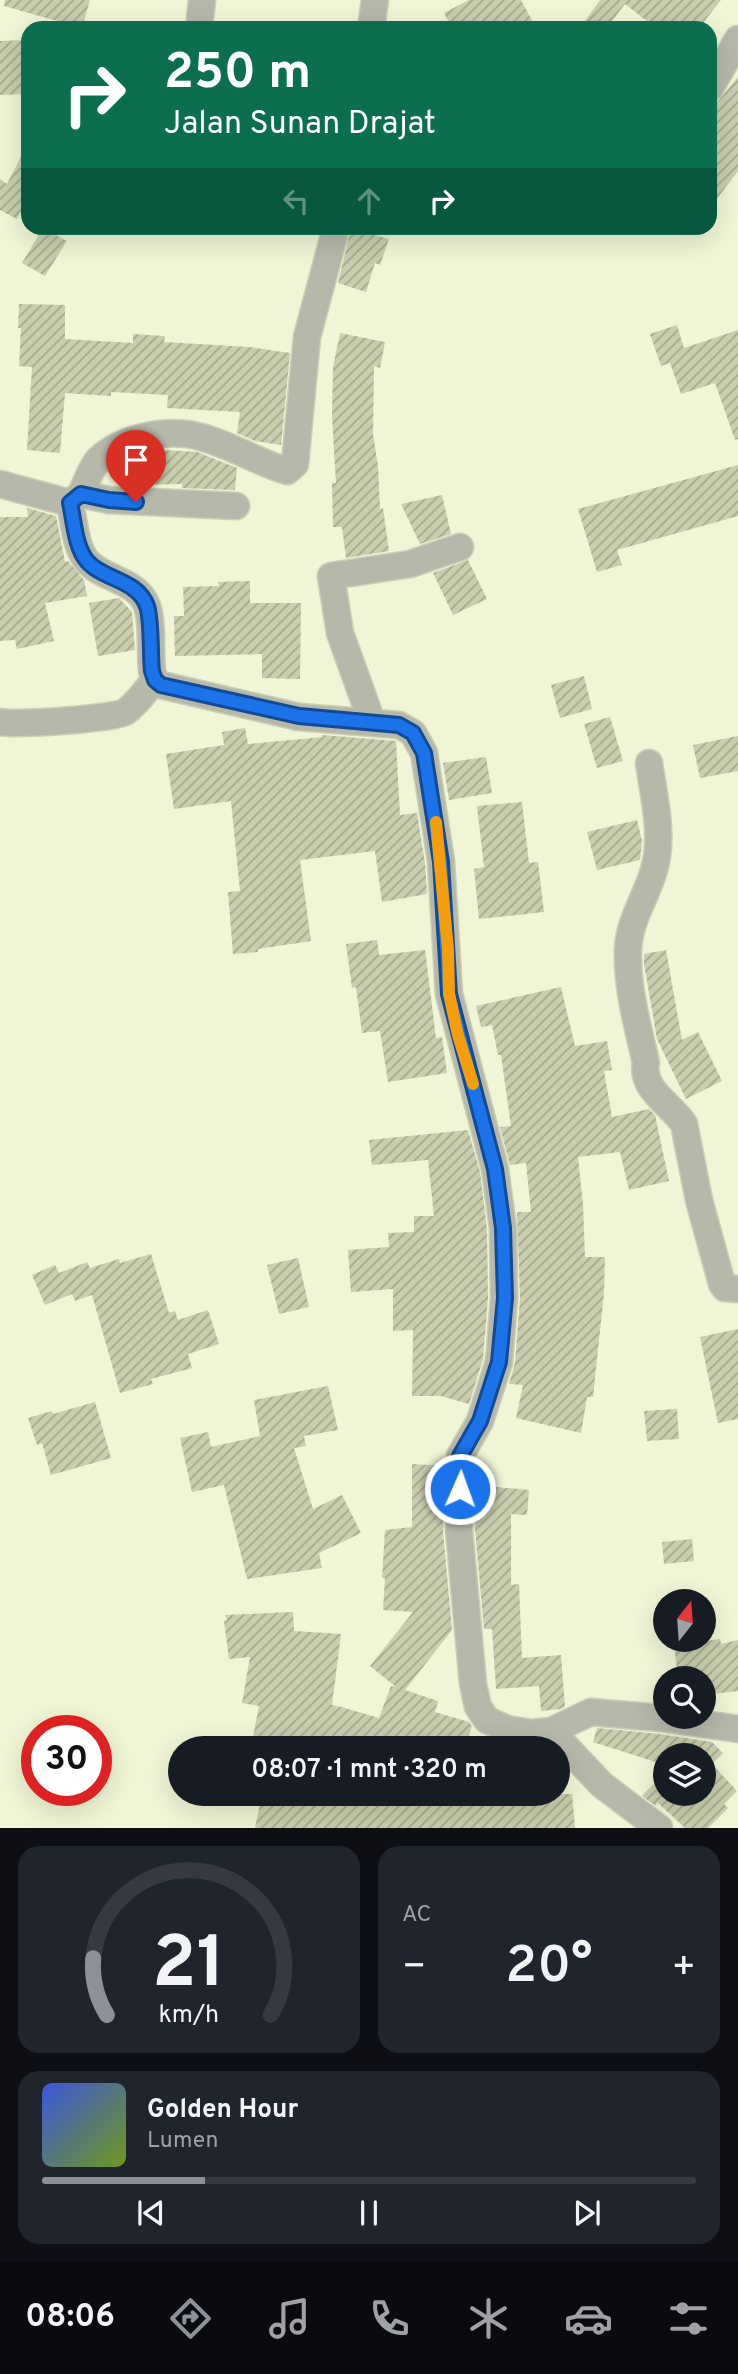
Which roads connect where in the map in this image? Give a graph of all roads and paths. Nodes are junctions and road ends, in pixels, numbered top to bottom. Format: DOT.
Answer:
graph roads {
  1 [pos="202,0"];
  2 [pos="376,0"];
  3 [pos="200,21"];
  4 [pos="372,21"];
  5 [pos="738,39"];
  6 [pos="717,76"];
  7 [pos="334,235"];
  8 [pos="0,484"];
  9 [pos="76,498"];
  10 [pos="236,506"];
  11 [pos="460,547"];
  12 [pos="155,680"];
  13 [pos="0,722"];
  14 [pos="372,722"];
  15 [pos="649,764"];
  16 [pos="738,1289"];
  17 [pos="738,1730"];
  18 [pos="551,1731"];
  19 [pos="659,1828"];
  1 -- 3 [label="street"];
  2 -- 4 [label="street"];
  5 -- 6 [label="street"];
  7 -- 9 [label="street"];
  8 -- 9 [label="street"];
  9 -- 10 [label="street"];
  9 -- 12 [label="street"];
  11 -- 14 [label="street"];
  12 -- 13 [label="street"];
  12 -- 14 [label="street"];
  14 -- 18 [label="street"];
  15 -- 16 [label="street"];
  17 -- 18 [label="street"];
  18 -- 19 [label="street"];
}
